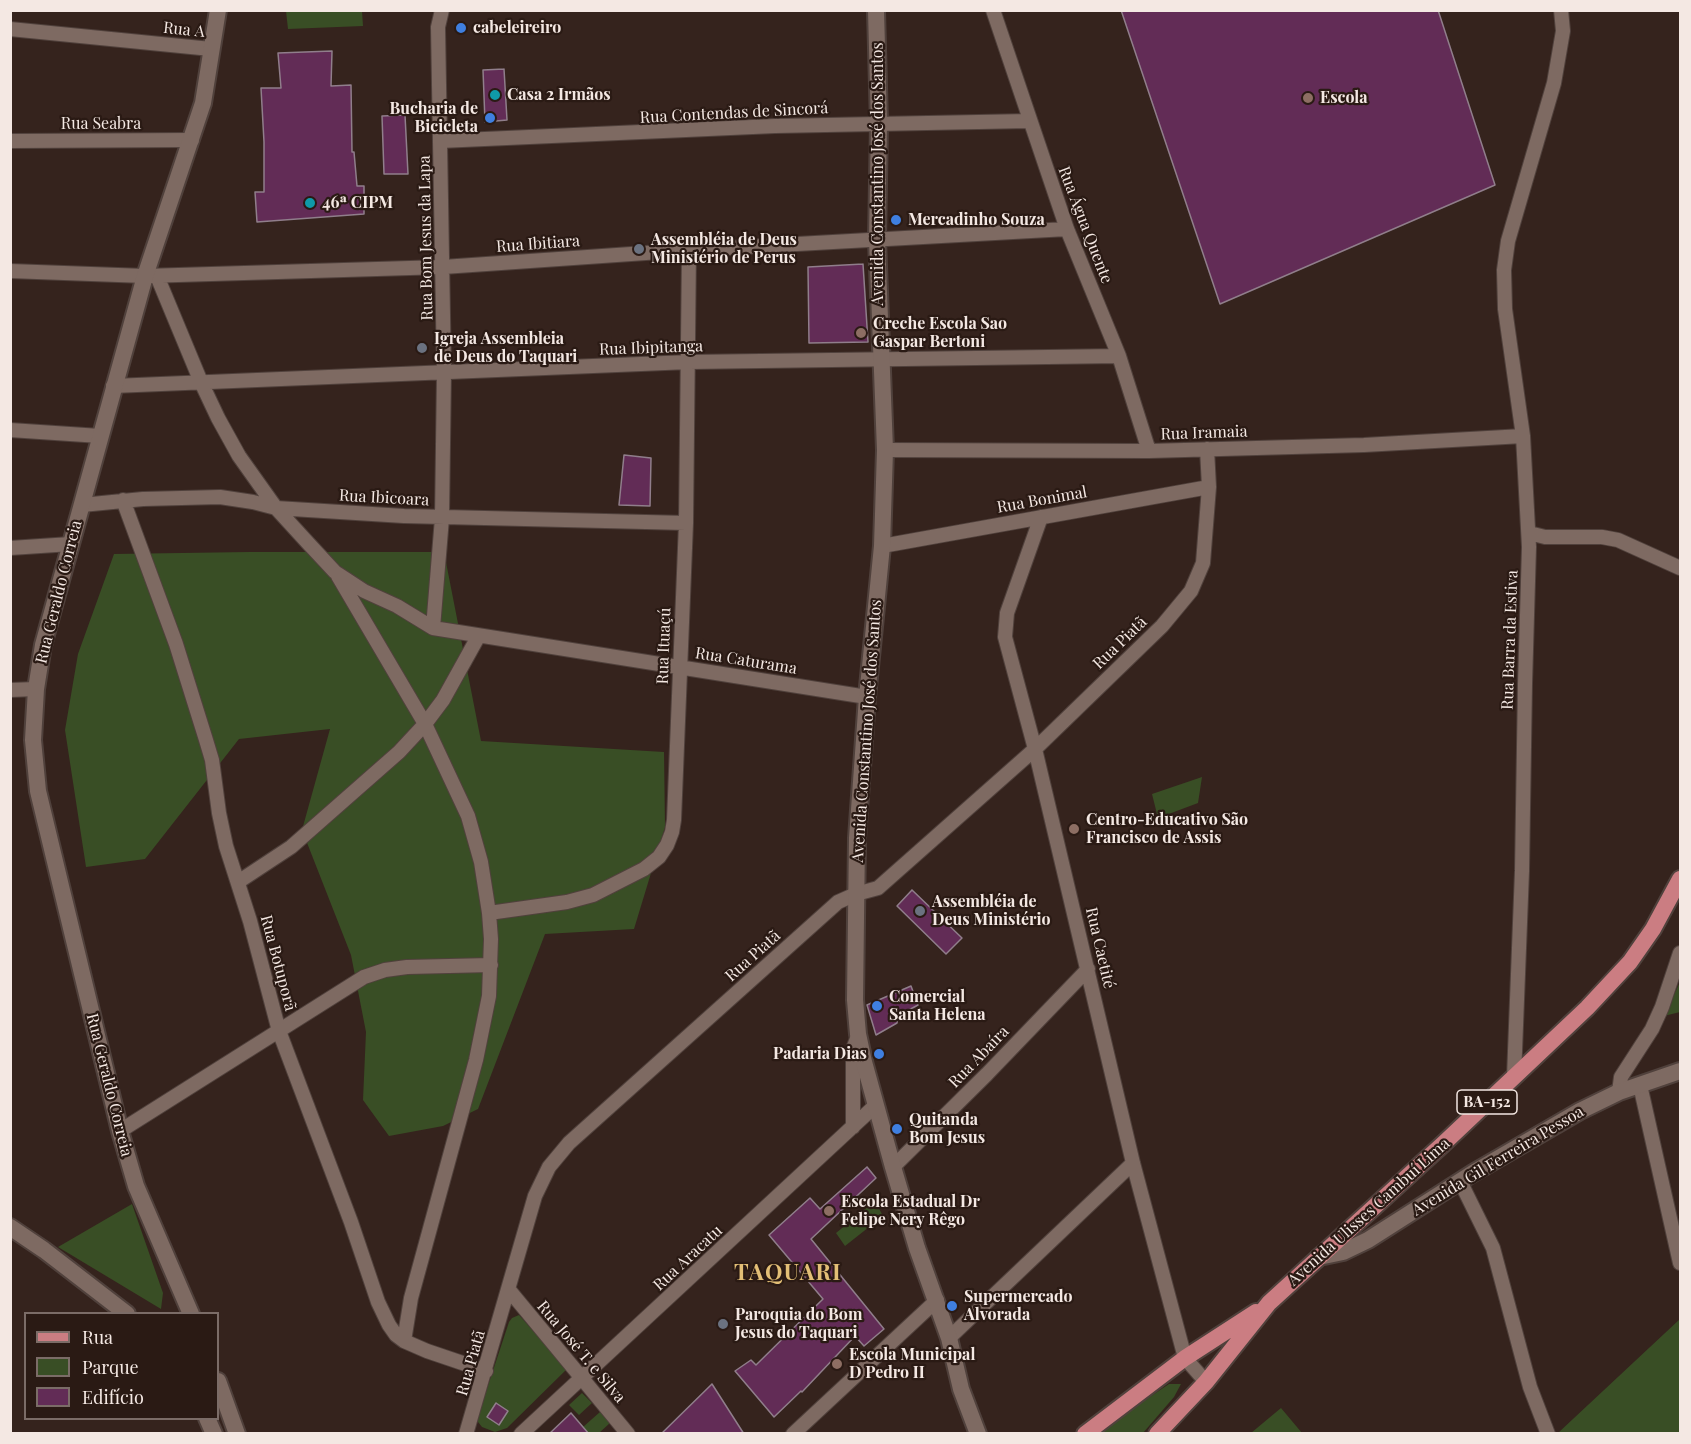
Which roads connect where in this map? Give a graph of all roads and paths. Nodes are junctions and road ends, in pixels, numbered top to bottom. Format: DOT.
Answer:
graph roads {
  1 [pos="218,10"];
  2 [pos="442,10"];
  3 [pos="876,10"];
  4 [pos="993,10"];
  5 [pos="1561,10"];
  6 [pos="10,29"];
  7 [pos="212,49"];
  8 [pos="1029,121"];
  9 [pos="879,124"];
  10 [pos="192,140"];
  11 [pos="10,141"];
  12 [pos="440,141"];
  13 [pos="1067,229"];
  14 [pos="877,240"];
  15 [pos="689,250"];
  16 [pos="443,267"];
  17 [pos="10,271"];
  18 [pos="151,276"];
  19 [pos="1119,356"];
  20 [pos="881,360"];
  21 [pos="689,362"];
  22 [pos="444,372"];
  23 [pos="201,382"];
  24 [pos="113,386"];
  25 [pos="10,429"];
  26 [pos="100,436"];
  27 [pos="1523,436"];
  28 [pos="1207,449"];
  29 [pos="885,450"];
  30 [pos="1149,452"];
  31 [pos="1209,486"];
  32 [pos="123,500"];
  33 [pos="82,505"];
  34 [pos="276,508"];
  35 [pos="1041,517"];
  36 [pos="442,518"];
  37 [pos="686,523"];
  38 [pos="1529,533"];
  39 [pos="71,544"];
  40 [pos="882,546"];
  41 [pos="10,548"];
  42 [pos="1680,568"];
  43 [pos="335,572"];
  44 [pos="433,628"];
  45 [pos="478,637"];
  46 [pos="680,668"];
  47 [pos="36,689"];
  48 [pos="10,690"];
  49 [pos="867,697"];
  50 [pos="425,724"];
  51 [pos="1035,749"];
  52 [pos="1680,879"];
  53 [pos="238,882"];
  54 [pos="856,894"];
  55 [pos="489,913"];
  56 [pos="1680,953"];
  57 [pos="491,965"];
  58 [pos="1088,969"];
  59 [pos="279,1031"];
  60 [pos="858,1034"];
  61 [pos="1680,1071"];
  62 [pos="1514,1077"];
  63 [pos="1640,1085"];
  64 [pos="1619,1092"];
  65 [pos="876,1105"];
  66 [pos="853,1127"];
  67 [pos="120,1131"];
  68 [pos="1133,1163"];
  69 [pos="893,1167"];
  70 [pos="1460,1181"];
  71 [pos="10,1227"];
  72 [pos="1319,1257"];
  73 [pos="1680,1263"];
  74 [pos="509,1290"];
  75 [pos="937,1300"];
  76 [pos="1269,1303"];
  77 [pos="124,1312"];
  78 [pos="190,1312"];
  79 [pos="949,1338"];
  80 [pos="404,1341"];
  81 [pos="1185,1358"];
  82 [pos="486,1371"];
  83 [pos="581,1380"];
  84 [pos="1206,1382"];
  85 [pos="219,1384"];
  86 [pos="207,1420"];
  87 [pos="214,1434"];
  88 [pos="237,1434"];
  89 [pos="466,1434"];
  90 [pos="521,1434"];
  91 [pos="628,1434"];
  92 [pos="793,1434"];
  93 [pos="978,1434"];
  94 [pos="1085,1434"];
  95 [pos="1157,1434"];
  96 [pos="1548,1434"];
  1 -- 7 [label="street, Rua Geraldo Correia"];
  2 -- 12 [label="street, Rua Bom Jesus da Lapa"];
  3 -- 9 [label="street, Avenida Constantino José dos Santos"];
  4 -- 8 [label="street, Rua Água Quente"];
  5 -- 27 [label="street, Rua Barra da Estiva"];
  6 -- 7 [label="street, Rua A"];
  7 -- 10 [label="street, Rua Geraldo Correia"];
  8 -- 9 [label="street, Rua Contendas de Sincorá"];
  8 -- 13 [label="street, Rua Água Quente"];
  9 -- 12 [label="street, Rua Contendas de Sincorá"];
  9 -- 14 [label="street, Avenida Constantino José dos Santos"];
  10 -- 11 [label="street, Rua Seabra"];
  10 -- 18 [label="street, Rua Geraldo Correia"];
  12 -- 16 [label="street, Rua Bom Jesus da Lapa"];
  13 -- 14 [label="street, Rua Ibitiara"];
  13 -- 19 [label="street, Rua Água Quente"];
  14 -- 15 [label="street, Rua Ibitiara"];
  14 -- 20 [label="street, Avenida Constantino José dos Santos"];
  15 -- 16 [label="street, Rua Ibitiara"];
  15 -- 21 [label="street, Rua Ituaçú"];
  16 -- 18 [label="street, Rua Ibitiara"];
  16 -- 22 [label="street, Rua Bom Jesus da Lapa"];
  17 -- 18 [label="street, Rua Ibitiara"];
  18 -- 23 [label="street"];
  18 -- 24 [label="street, Rua Geraldo Correia"];
  19 -- 20 [label="street, Rua Ibipitanga"];
  19 -- 30 [label="street, Rua Água Quente"];
  20 -- 21 [label="street, Rua Ibipitanga"];
  20 -- 29 [label="street, Avenida Constantino José dos Santos"];
  21 -- 22 [label="street, Rua Ibipitanga"];
  21 -- 37 [label="street, Rua Ituaçú"];
  22 -- 23 [label="street, Rua Ibipitanga"];
  22 -- 36 [label="street, Rua Bom Jesus da Lapa"];
  23 -- 24 [label="street, Rua Ibipitanga"];
  23 -- 34 [label="street"];
  24 -- 26 [label="street, Rua Geraldo Correia"];
  25 -- 26 [label="street"];
  26 -- 33 [label="street, Rua Geraldo Correia"];
  27 -- 28 [label="street, Rua Iramaia"];
  27 -- 38 [label="street, Rua Barra da Estiva"];
  28 -- 30 [label="street, Rua Iramaia"];
  28 -- 31 [label="street, Rua Piatã"];
  29 -- 30 [label="street, Rua Iramaia"];
  29 -- 40 [label="street, Avenida Constantino José dos Santos"];
  31 -- 35 [label="street, Rua Bonimal"];
  31 -- 51 [label="street, Rua Piatã"];
  32 -- 33 [label="street, Rua Ibicoara"];
  32 -- 34 [label="street, Rua Ibicoara"];
  32 -- 53 [label="street, Rua Botuporã"];
  33 -- 39 [label="street, Rua Geraldo Correia"];
  34 -- 36 [label="street, Rua Ibicoara"];
  34 -- 43 [label="street"];
  35 -- 40 [label="street, Rua Bonimal"];
  35 -- 51 [label="street, Rua Caetité"];
  36 -- 37 [label="street, Rua Ibicoara"];
  36 -- 44 [label="street, Rua Bom Jesus da Lapa"];
  37 -- 46 [label="street, Rua Ituaçú"];
  38 -- 42 [label="street"];
  38 -- 62 [label="street, Rua Barra da Estiva"];
  39 -- 41 [label="street"];
  39 -- 47 [label="street, Rua Geraldo Correia"];
  40 -- 49 [label="street, Avenida Constantino José dos Santos"];
  43 -- 44 [label="street"];
  43 -- 50 [label="street"];
  44 -- 45 [label="street, Rua Caturama"];
  45 -- 46 [label="street, Rua Caturama"];
  45 -- 50 [label="street"];
  46 -- 49 [label="street, Rua Caturama"];
  46 -- 55 [label="street, Rua Ituaçú"];
  47 -- 48 [label="street"];
  47 -- 67 [label="street, Rua Geraldo Correia"];
  49 -- 54 [label="street, Avenida Constantino José dos Santos"];
  50 -- 53 [label="street"];
  50 -- 55 [label="street"];
  51 -- 54 [label="street, Rua Piatã"];
  51 -- 58 [label="street, Rua Caetité"];
  52 -- 62 [label="main road, Avenida Ulisses Cambuí Lima / BA-152"];
  53 -- 59 [label="street, Rua Botuporã"];
  54 -- 60 [label="street, Avenida Constantino José dos Santos"];
  54 -- 74 [label="street, Rua Piatã"];
  55 -- 57 [label="street"];
  56 -- 64 [label="street"];
  57 -- 59 [label="street"];
  57 -- 80 [label="street"];
  58 -- 68 [label="street, Rua Caetité"];
  58 -- 69 [label="street, Rua Abaíra"];
  59 -- 67 [label="street"];
  59 -- 80 [label="street, Rua Botuporã"];
  60 -- 65 [label="street, Avenida Constantino José dos Santos"];
  60 -- 66 [label="street"];
  61 -- 63 [label="street, Avenida Gil Ferreira Pessoa"];
  62 -- 72 [label="main road, Avenida Ulisses Cambuí Lima / BA-152"];
  63 -- 64 [label="street, Avenida Gil Ferreira Pessoa"];
  63 -- 73 [label="street"];
  64 -- 70 [label="street, Avenida Gil Ferreira Pessoa"];
  65 -- 66 [label="street, Rua Aracatu"];
  65 -- 69 [label="street, Avenida Constantino José dos Santos"];
  66 -- 83 [label="street, Rua Aracatu"];
  67 -- 78 [label="street, Rua Geraldo Correia"];
  68 -- 79 [label="street"];
  68 -- 81 [label="street, Rua Caetité"];
  69 -- 75 [label="street, Avenida Constantino José dos Santos"];
  70 -- 72 [label="street, Avenida Gil Ferreira Pessoa"];
  70 -- 96 [label="street"];
  71 -- 77 [label="street"];
  72 -- 76 [label="main road, Avenida Ulisses Cambuí Lima / BA-152"];
  74 -- 82 [label="street, Rua Piatã"];
  74 -- 83 [label="street, Rua José T. e Silva"];
  75 -- 79 [label="street, Avenida Constantino José dos Santos"];
  75 -- 92 [label="street"];
  76 -- 81 [label="main road, Avenida Ulisses Cambuí Lima / BA-152"];
  76 -- 84 [label="main road, Avenida Ulisses Cambuí Lima / BA-152"];
  79 -- 93 [label="street, Avenida Constantino José dos Santos"];
  80 -- 82 [label="street, Rua Botuporã"];
  81 -- 84 [label="street, Rua Caetité"];
  81 -- 94 [label="main road, Avenida Ulisses Cambuí Lima / BA-152"];
  82 -- 89 [label="street, Rua Piatã"];
  83 -- 90 [label="street, Rua Aracatu"];
  83 -- 91 [label="street, Rua José T. e Silva"];
  84 -- 95 [label="main road, Avenida Ulisses Cambuí Lima / BA-152"];
  85 -- 88 [label="street"];
  86 -- 87 [label="street"];
}
